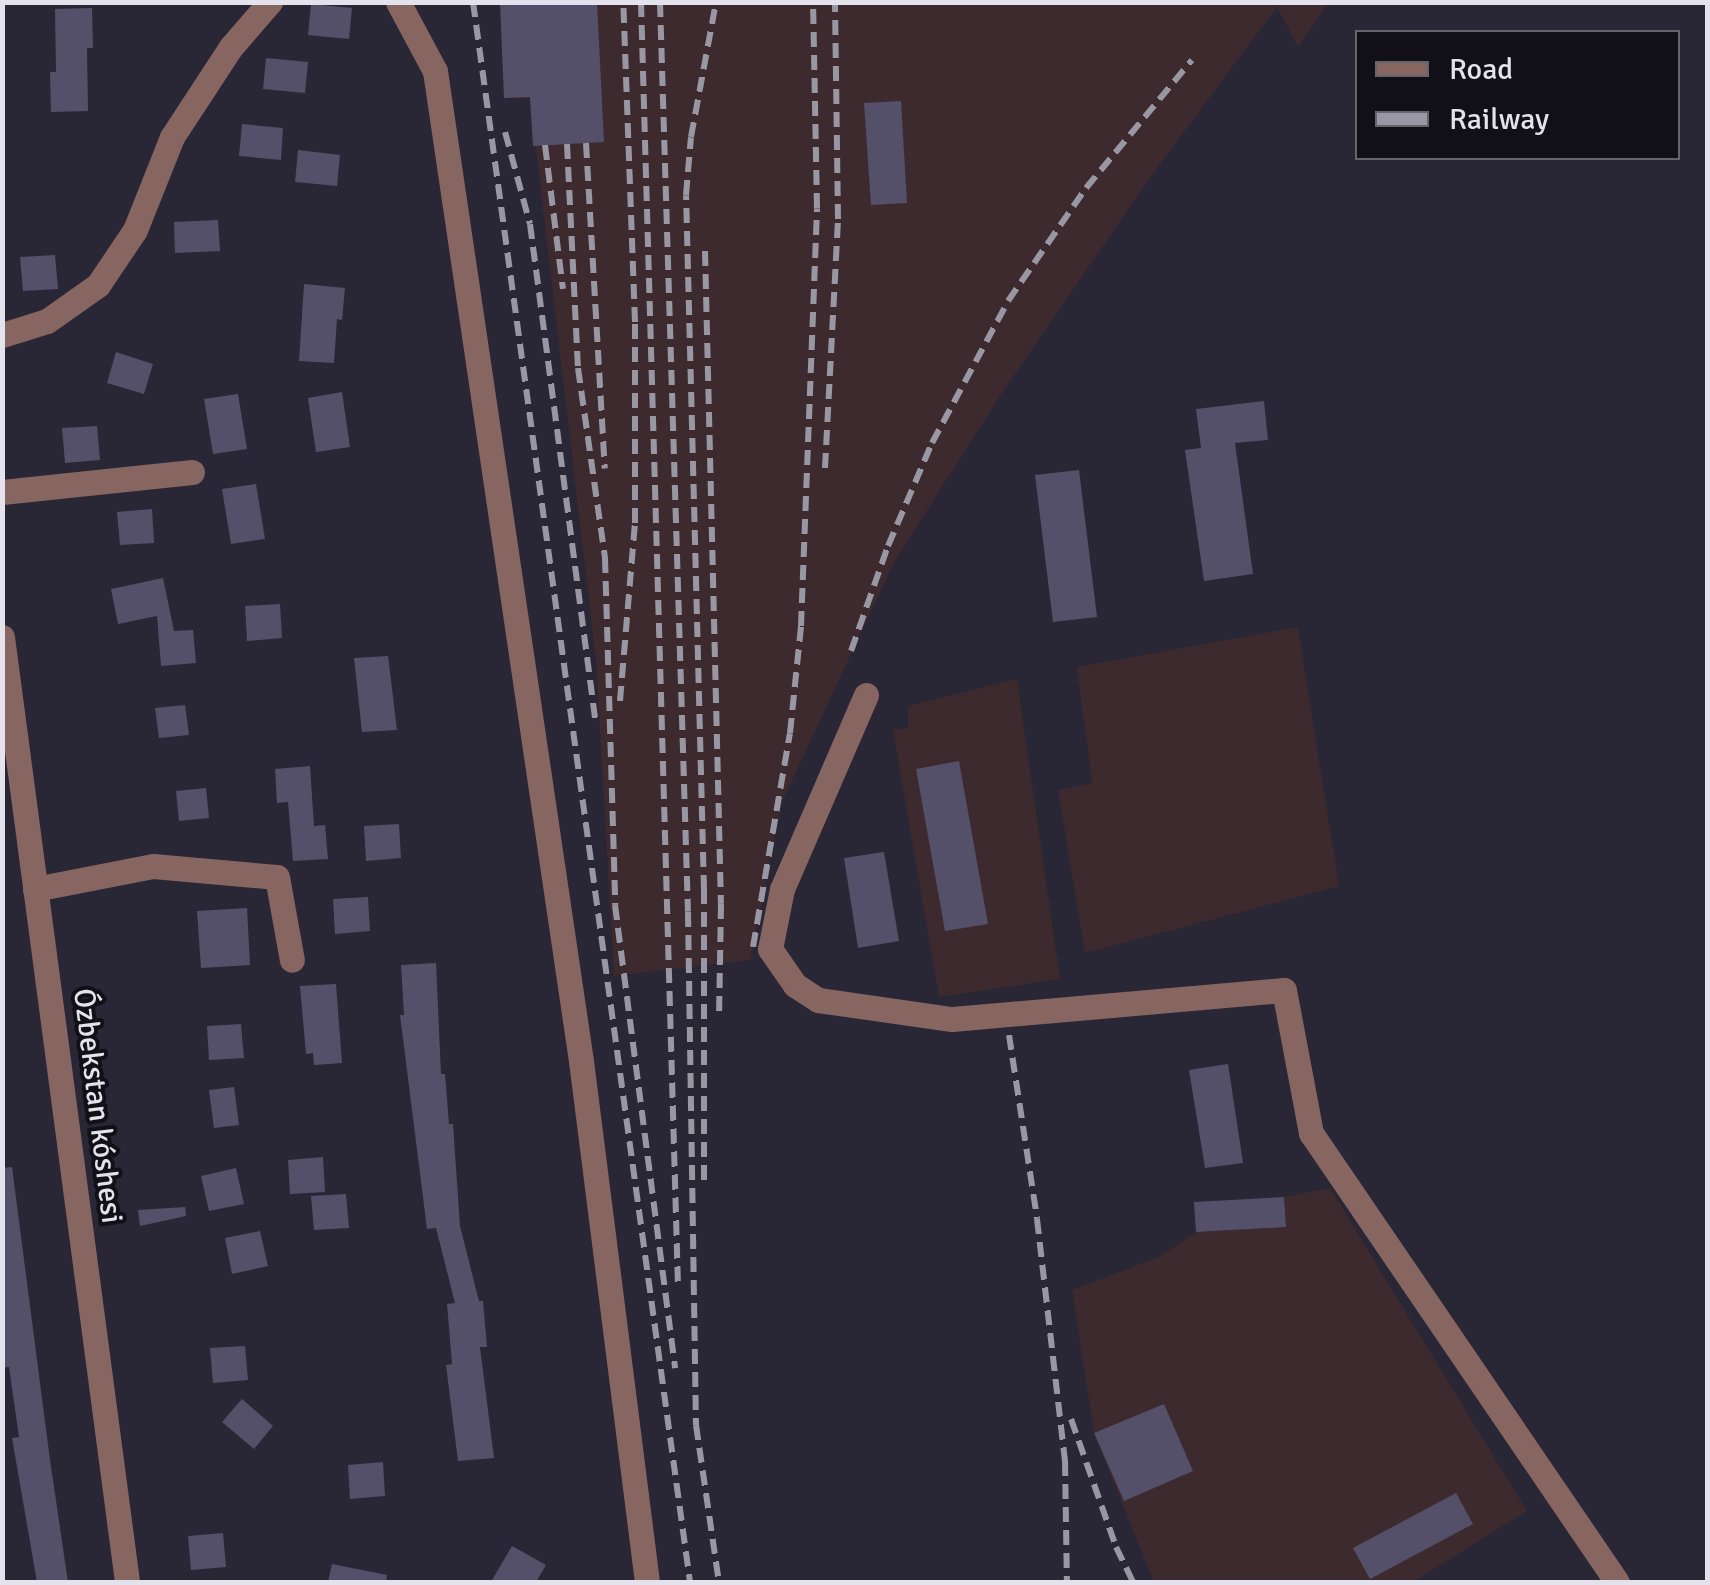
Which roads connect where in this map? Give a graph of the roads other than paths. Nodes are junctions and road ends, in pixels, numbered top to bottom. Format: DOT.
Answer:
graph roads {
  1 [pos="270,2"];
  2 [pos="398,2"];
  3 [pos="2,335"];
  4 [pos="192,472"];
  5 [pos="2,492"];
  6 [pos="2,637"];
  7 [pos="3,645"];
  8 [pos="866,695"];
  9 [pos="36,888"];
  10 [pos="292,960"];
  11 [pos="127,1582"];
  12 [pos="647,1582"];
  13 [pos="1617,1582"];
  1 -- 3 [label="street"];
  2 -- 12 [label="street"];
  4 -- 5 [label="street"];
  6 -- 7 [label="street, Ózbekstan kóshesi"];
  7 -- 9 [label="street, Ózbekstan kóshesi"];
  8 -- 13 [label="street"];
  9 -- 10 [label="street"];
  9 -- 11 [label="street, Ózbekstan kóshesi"];
}
